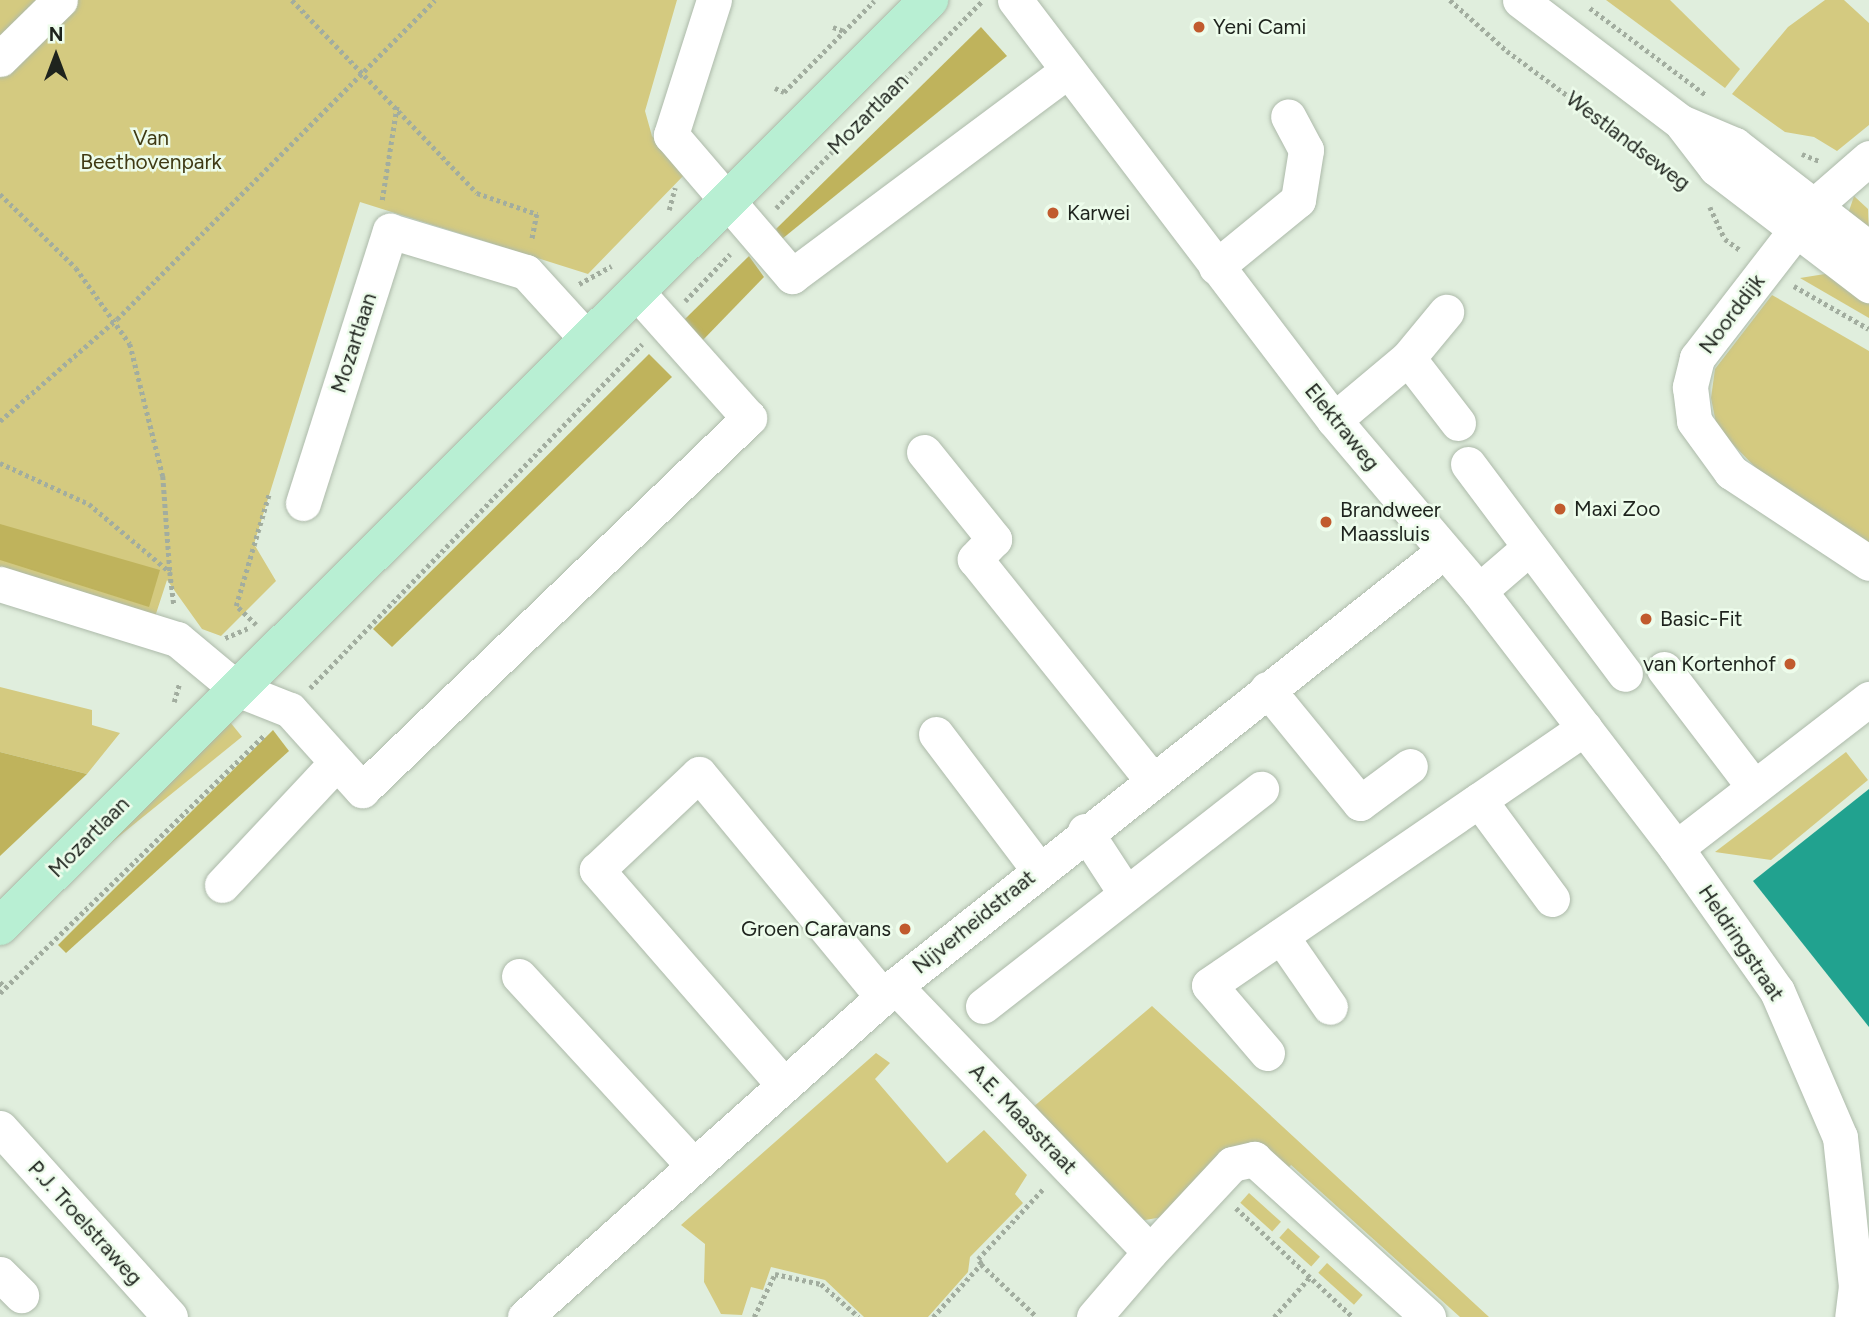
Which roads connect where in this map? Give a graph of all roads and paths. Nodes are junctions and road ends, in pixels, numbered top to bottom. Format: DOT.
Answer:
graph roads {
  1 [pos="60,0"];
  2 [pos="292,0"];
  3 [pos="435,0"];
  4 [pos="713,0"];
  5 [pos="876,0"];
  6 [pos="929,0"];
  7 [pos="983,0"];
  8 [pos="1015,0"];
  9 [pos="1450,0"];
  10 [pos="1520,0"];
  11 [pos="833,27"];
  12 [pos="844,31"];
  13 [pos="0,59"];
  14 [pos="1068,70"];
  15 [pos="362,72"];
  16 [pos="775,88"];
  17 [pos="784,92"];
  18 [pos="778,100"];
  19 [pos="397,105"];
  20 [pos="1288,116"];
  21 [pos="1681,122"];
  22 [pos="1869,158"];
  23 [pos="1694,189"];
  24 [pos="0,194"];
  25 [pos="1704,200"];
  26 [pos="726,202"];
  27 [pos="1816,204"];
  28 [pos="755,230"];
  29 [pos="390,231"];
  30 [pos="1794,233"];
  31 [pos="1869,248"];
  32 [pos="1216,267"];
  33 [pos="1767,268"];
  34 [pos="526,272"];
  35 [pos="1869,285"];
  36 [pos="635,290"];
  37 [pos="1446,312"];
  38 [pos="117,319"];
  39 [pos="665,321"];
  40 [pos="1869,329"];
  41 [pos="586,338"];
  42 [pos="1408,358"];
  43 [pos="1334,420"];
  44 [pos="0,421"];
  45 [pos="1458,423"];
  46 [pos="924,452"];
  47 [pos="0,463"];
  48 [pos="1468,464"];
  49 [pos="303,503"];
  50 [pos="1530,547"];
  51 [pos="1444,551"];
  52 [pos="1869,563"];
  53 [pos="170,572"];
  54 [pos="0,584"];
  55 [pos="1479,591"];
  56 [pos="257,626"];
  57 [pos="177,639"];
  58 [pos="1664,668"];
  59 [pos="1625,674"];
  60 [pos="237,689"];
  61 [pos="1267,689"];
  62 [pos="1869,699"];
  63 [pos="289,710"];
  64 [pos="1584,728"];
  65 [pos="936,734"];
  66 [pos="337,762"];
  67 [pos="1410,766"];
  68 [pos="1151,779"];
  69 [pos="1754,787"];
  70 [pos="1261,789"];
  71 [pos="1479,800"];
  72 [pos="1085,831"];
  73 [pos="1676,848"];
  74 [pos="1038,869"];
  75 [pos="222,885"];
  76 [pos="1126,894"];
  77 [pos="1552,899"];
  78 [pos="0,926"];
  79 [pos="1282,936"];
  80 [pos="519,976"];
  81 [pos="0,982"];
  82 [pos="5,987"];
  83 [pos="889,991"];
  84 [pos="0,993"];
  85 [pos="983,1006"];
  86 [pos="1330,1007"];
  87 [pos="1267,1052"];
  88 [pos="783,1084"];
  89 [pos="0,1128"];
  90 [pos="1254,1159"];
  91 [pos="691,1163"];
  92 [pos="1044,1188"];
  93 [pos="1150,1252"];
  94 [pos="981,1264"];
  95 [pos="1310,1277"];
  96 [pos="170,1317"];
  97 [pos="525,1317"];
  98 [pos="754,1317"];
  99 [pos="859,1317"];
  100 [pos="933,1317"];
  101 [pos="1037,1317"];
  102 [pos="1094,1317"];
  103 [pos="1273,1317"];
  104 [pos="1353,1317"];
  105 [pos="1427,1317"];
  106 [pos="1852,1317"];
  1 -- 13 [label="street"];
  2 -- 15 [label="path"];
  3 -- 15 [label="path"];
  4 -- 26 [label="street"];
  5 -- 12 [label="path"];
  6 -- 26 [label="main road, Mozartlaan"];
  7 -- 28 [label="path, Mozartlaan"];
  8 -- 14 [label="street, Elektraweg"];
  9 -- 23 [label="path, Westlandseweg"];
  10 -- 21 [label="street, Westlandseweg"];
  11 -- 12 [label="path"];
  12 -- 17 [label="path"];
  14 -- 28 [label="street"];
  14 -- 32 [label="street, Elektraweg"];
  15 -- 19 [label="path"];
  15 -- 38 [label="path"];
  16 -- 17 [label="path"];
  17 -- 18 [label="path"];
  19 -- 29 [label="path"];
  19 -- 34 [label="path"];
  20 -- 32 [label="street"];
  21 -- 27 [label="street, Westlandseweg"];
  21 -- 30 [label="street, Westlandseweg"];
  22 -- 27 [label="street, Noorddijk"];
  24 -- 38 [label="path"];
  25 -- 33 [label="path, Westlandseweg"];
  26 -- 28 [label="street"];
  26 -- 36 [label="main road, Mozartlaan"];
  27 -- 30 [label="street, Noorddijk"];
  27 -- 31 [label="street, Westlandseweg"];
  28 -- 39 [label="path, Mozartlaan"];
  29 -- 34 [label="street"];
  29 -- 49 [label="street, Mozartlaan"];
  30 -- 33 [label="street, Noorddijk"];
  30 -- 35 [label="street, Westlandseweg"];
  32 -- 43 [label="street, Elektraweg"];
  33 -- 40 [label="path, Westlandseweg"];
  33 -- 52 [label="street, Noorddijk"];
  34 -- 41 [label="street"];
  36 -- 39 [label="street"];
  36 -- 41 [label="main road, Mozartlaan"];
  37 -- 42 [label="street"];
  38 -- 44 [label="path"];
  38 -- 53 [label="path"];
  39 -- 63 [label="path, Mozartlaan"];
  39 -- 66 [label="street"];
  41 -- 60 [label="main road, Mozartlaan"];
  42 -- 43 [label="street"];
  42 -- 45 [label="street"];
  43 -- 51 [label="street, Elektraweg"];
  46 -- 68 [label="street"];
  47 -- 53 [label="path"];
  48 -- 50 [label="street"];
  49 -- 56 [label="path"];
  50 -- 55 [label="street"];
  50 -- 59 [label="street"];
  51 -- 55 [label="street, Elektraweg"];
  51 -- 61 [label="street, Nijverheidstraat"];
  53 -- 57 [label="path"];
  54 -- 57 [label="street"];
  55 -- 64 [label="street, Elektraweg"];
  57 -- 60 [label="street"];
  58 -- 69 [label="street"];
  60 -- 63 [label="street"];
  60 -- 78 [label="main road, Mozartlaan"];
  61 -- 67 [label="street"];
  61 -- 68 [label="street, Nijverheidstraat"];
  62 -- 69 [label="street"];
  63 -- 66 [label="street"];
  63 -- 82 [label="path, Mozartlaan"];
  64 -- 71 [label="street"];
  64 -- 73 [label="street, Elektraweg"];
  65 -- 74 [label="street"];
  66 -- 75 [label="street"];
  68 -- 72 [label="street, Nijverheidstraat"];
  69 -- 73 [label="street"];
  70 -- 76 [label="street"];
  71 -- 77 [label="street"];
  71 -- 79 [label="street"];
  72 -- 74 [label="street, Nijverheidstraat"];
  72 -- 76 [label="street"];
  73 -- 106 [label="street, Heldringstraat"];
  74 -- 83 [label="street, Nijverheidstraat"];
  76 -- 85 [label="street"];
  79 -- 86 [label="street"];
  79 -- 87 [label="street"];
  80 -- 91 [label="street"];
  81 -- 82 [label="path"];
  82 -- 84 [label="path, Mozartlaan"];
  83 -- 88 [label="street, Nijverheidstraat"];
  83 -- 88 [label="street, A.E. Maasstraat"];
  83 -- 93 [label="street, A.E. Maasstraat"];
  88 -- 91 [label="street, Nijverheidstraat"];
  89 -- 96 [label="street, P.J. Troelstraweg"];
  90 -- 93 [label="street"];
  90 -- 95 [label="path"];
  90 -- 105 [label="street"];
  91 -- 97 [label="street, Nijverheidstraat"];
  92 -- 94 [label="path"];
  93 -- 102 [label="street"];
  94 -- 100 [label="path"];
  94 -- 101 [label="path"];
  95 -- 103 [label="path"];
  95 -- 104 [label="path"];
  98 -- 99 [label="path"];
}
